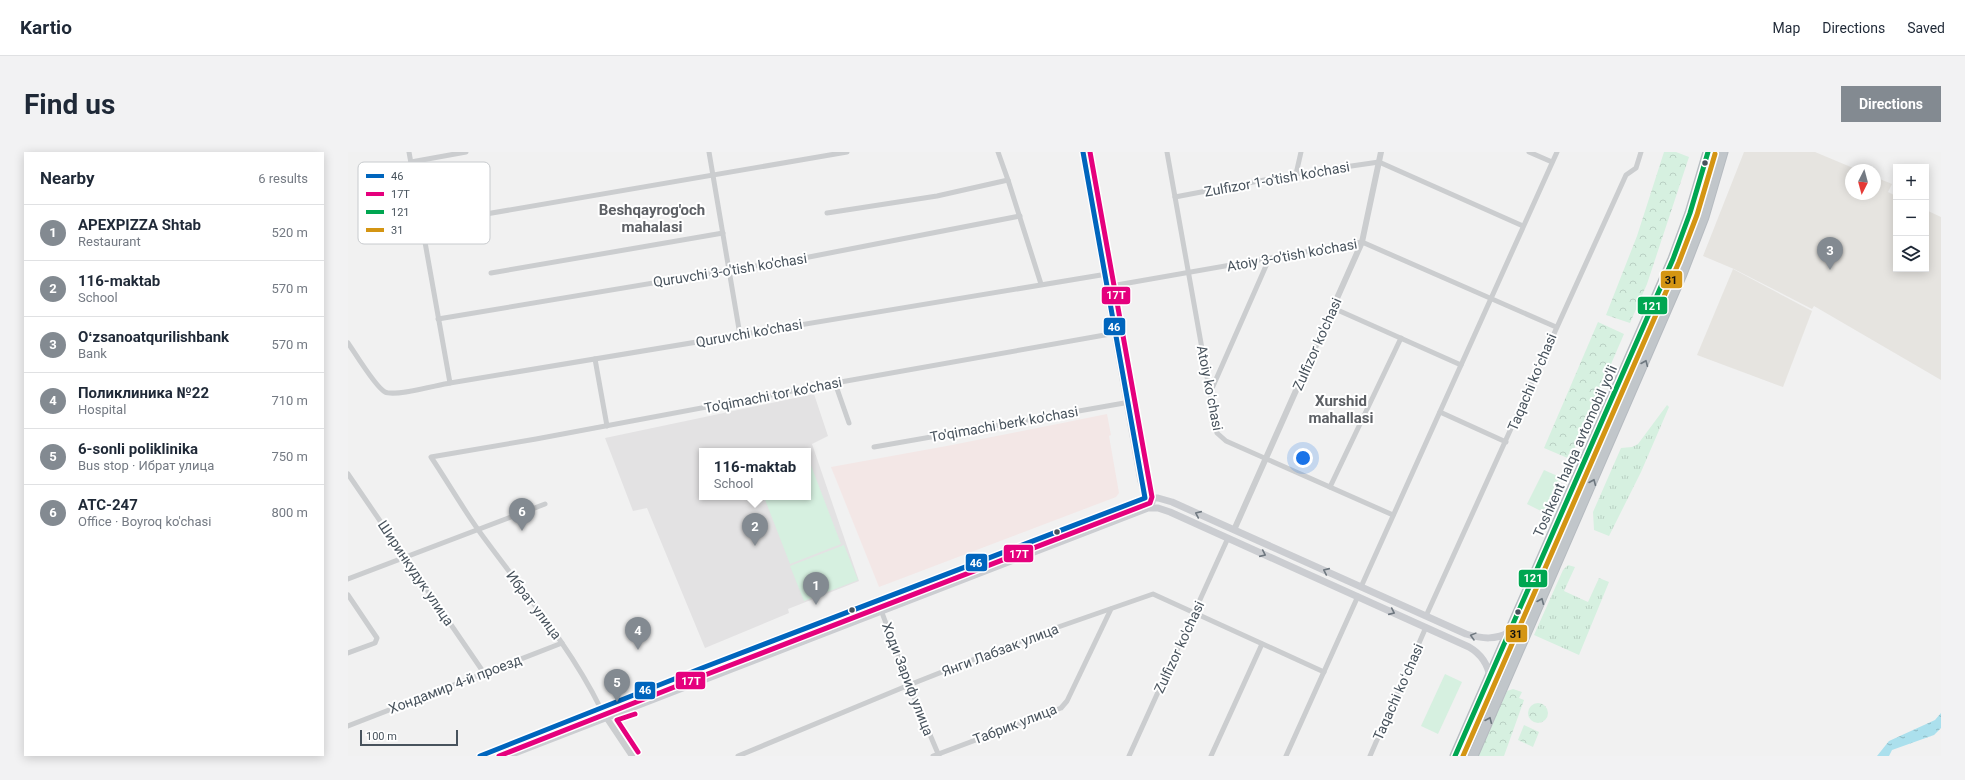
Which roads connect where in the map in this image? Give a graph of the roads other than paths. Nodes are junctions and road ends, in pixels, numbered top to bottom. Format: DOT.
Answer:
graph roads {
  1 [pos="409,152"];
  2 [pos="466,152"];
  3 [pos="709,152"];
  4 [pos="846,152"];
  5 [pos="998,152"];
  6 [pos="1083,152"];
  7 [pos="1090,152"];
  8 [pos="1167,152"];
  9 [pos="1301,152"];
  10 [pos="1381,152"];
  11 [pos="1529,152"];
  12 [pos="1557,152"];
  13 [pos="1641,152"];
  14 [pos="1708,152"];
  15 [pos="1723,152"];
  16 [pos="411,162"];
  17 [pos="1379,162"];
  18 [pos="1552,162"];
  19 [pos="1296,174"];
  20 [pos="714,175"];
  21 [pos="1008,180"];
  22 [pos="1175,197"];
  23 [pos="490,213"];
  24 [pos="827,213"];
  25 [pos="1020,216"];
  26 [pos="1523,226"];
  27 [pos="723,233"];
  28 [pos="1362,242"];
  29 [pos="425,244"];
  30 [pos="1268,259"];
  31 [pos="729,270"];
  32 [pos="1189,272"];
  33 [pos="491,273"];
  34 [pos="1109,274"];
  35 [pos="1041,284"];
  36 [pos="1111,286"];
  37 [pos="1491,299"];
  38 [pos="1333,308"];
  39 [pos="438,320"];
  40 [pos="1556,327"];
  41 [pos="1116,334"];
  42 [pos="740,335"];
  43 [pos="1401,338"];
  44 [pos="348,343"];
  45 [pos="595,359"];
  46 [pos="1461,365"];
  47 [pos="450,383"];
  48 [pos="835,383"];
  49 [pos="1209,394"];
  50 [pos="1131,402"];
  51 [pos="1440,412"];
  52 [pos="849,423"];
  53 [pos="607,426"];
  54 [pos="1506,442"];
  55 [pos="874,447"];
  56 [pos="431,457"];
  57 [pos="1266,458"];
  58 [pos="348,474"];
  59 [pos="1330,486"];
  60 [pos="1149,498"];
  61 [pos="545,504"];
  62 [pos="1151,508"];
  63 [pos="1393,515"];
  64 [pos="478,529"];
  65 [pos="1234,530"];
  66 [pos="1228,538"];
  67 [pos="1548,547"];
  68 [pos="1562,553"];
  69 [pos="405,556"];
  70 [pos="348,579"];
  71 [pos="1361,587"];
  72 [pos="348,595"];
  73 [pos="1358,596"];
  74 [pos="878,602"];
  75 [pos="1111,608"];
  76 [pos="881,610"];
  77 [pos="1195,613"];
  78 [pos="1426,616"];
  79 [pos="1426,627"];
  80 [pos="1459,631"];
  81 [pos="1511,632"];
  82 [pos="1455,640"];
  83 [pos="562,643"];
  84 [pos="1262,644"];
  85 [pos="348,653"];
  86 [pos="1324,672"];
  87 [pos="484,673"];
  88 [pos="1490,680"];
  89 [pos="909,685"];
  90 [pos="601,708"];
  91 [pos="606,717"];
  92 [pos="348,726"];
  93 [pos="936,755"];
  94 [pos="480,756"];
  95 [pos="507,756"];
  96 [pos="632,756"];
  97 [pos="738,756"];
  98 [pos="1129,756"];
  99 [pos="1211,756"];
  100 [pos="1286,756"];
  101 [pos="1370,756"];
  102 [pos="1455,756"];
  103 [pos="1473,756"];
  1 -- 16 [label="street"];
  2 -- 16 [label="street"];
  3 -- 20 [label="street"];
  4 -- 20 [label="street"];
  5 -- 21 [label="street"];
  6 -- 34 [label="main road"];
  7 -- 34 [label="main road"];
  8 -- 22 [label="street, Atoiy koʻchasi"];
  9 -- 19 [label="street"];
  10 -- 17 [label="street, Zulfizor ko'chasi"];
  11 -- 18 [label="street"];
  12 -- 18 [label="street"];
  13 -- 40 [label="street, Taqachi koʻchasi"];
  14 -- 67 [label="highway, Toshkent halqa avtomobil yo'li"];
  68 -- 15 [label="highway, Toshkent halqa avtomobil yo'li, one-way"];
  17 -- 19 [label="street, Zulfizor 1-o'tish ko'chasi"];
  17 -- 26 [label="street"];
  17 -- 28 [label="street, Zulfizor ko'chasi"];
  18 -- 26 [label="street"];
  19 -- 22 [label="street, Zulfizor 1-o'tish ko'chasi"];
  20 -- 23 [label="street"];
  20 -- 27 [label="street"];
  21 -- 24 [label="street"];
  21 -- 25 [label="street"];
  22 -- 32 [label="street, Atoiy koʻchasi"];
  25 -- 31 [label="street, Quruvchi 3-o'tish ko'chasi"];
  25 -- 35 [label="street"];
  26 -- 37 [label="street"];
  27 -- 31 [label="street"];
  27 -- 33 [label="street"];
  28 -- 30 [label="street, Atoiy 3-o'tish ko'chasi"];
  28 -- 37 [label="street, Atoiy 3-o'tish ko'chasi"];
  28 -- 38 [label="street, Zulfizor ko'chasi"];
  29 -- 39 [label="street"];
  30 -- 32 [label="street, Atoiy 3-o'tish ko'chasi"];
  30 -- 49 [label="street"];
  31 -- 39 [label="street, Quruvchi 3-o'tish ko'chasi"];
  31 -- 42 [label="street"];
  32 -- 36 [label="street, Atoiy 3-o'tish ko'chasi"];
  32 -- 49 [label="street, Atoiy koʻchasi"];
  34 -- 35 [label="street, Quruvchi ko'chasi"];
  34 -- 36 [label="main road"];
  35 -- 42 [label="street, Quruvchi ko'chasi"];
  36 -- 41 [label="main road"];
  36 -- 50 [label="main road"];
  37 -- 40 [label="street, Atoiy 3-o'tish ko'chasi"];
  37 -- 46 [label="street"];
  38 -- 43 [label="street"];
  38 -- 57 [label="street, Zulfizor ko'chasi"];
  39 -- 47 [label="street"];
  40 -- 54 [label="street, Taqachi koʻchasi"];
  41 -- 48 [label="street, To'qimachi tor ko'chasi"];
  41 -- 50 [label="main road"];
  42 -- 45 [label="street, Quruvchi ko'chasi"];
  43 -- 46 [label="street"];
  43 -- 59 [label="street"];
  44 -- 47 [label="street, Quruvchi ko'chasi"];
  45 -- 47 [label="street, Quruvchi ko'chasi"];
  45 -- 53 [label="street"];
  46 -- 51 [label="street"];
  48 -- 52 [label="street"];
  48 -- 53 [label="street, To'qimachi tor ko'chasi"];
  49 -- 57 [label="street, Atoiy koʻchasi"];
  50 -- 55 [label="street, To'qimachi berk ko'chasi"];
  50 -- 60 [label="main road"];
  51 -- 54 [label="street"];
  51 -- 63 [label="street"];
  53 -- 56 [label="street, To'qimachi tor ko'chasi"];
  54 -- 78 [label="street, Taqachi koʻchasi"];
  56 -- 64 [label="street, Ибрат улица"];
  57 -- 59 [label="street, Atoiy koʻchasi"];
  57 -- 65 [label="street, Zulfizor ko'chasi"];
  58 -- 69 [label="street, Ширинкудук улица"];
  59 -- 63 [label="street, Atoiy koʻchasi"];
  60 -- 62 [label="main road"];
  65 -- 60 [label="main road, one-way"];
  60 -- 74 [label="main road"];
  61 -- 64 [label="street"];
  62 -- 66 [label="main road"];
  62 -- 76 [label="main road"];
  63 -- 71 [label="street"];
  64 -- 69 [label="street"];
  64 -- 83 [label="street, Ибрат улица"];
  71 -- 65 [label="main road, one-way"];
  66 -- 73 [label="main road, one-way"];
  66 -- 77 [label="street, Zulfizor ko'chasi"];
  67 -- 68 [label="highway"];
  67 -- 81 [label="highway, Toshkent halqa avtomobil yo'li"];
  103 -- 68 [label="highway, Toshkent halqa avtomobil yo'li, one-way"];
  69 -- 70 [label="street"];
  69 -- 87 [label="street, Ширинкудук улица"];
  71 -- 78 [label="main road"];
  72 -- 85 [label="street"];
  73 -- 79 [label="main road, one-way"];
  73 -- 86 [label="street"];
  74 -- 76 [label="street, Ходи Зариф улица"];
  74 -- 90 [label="main road"];
  75 -- 77 [label="street, Янги Лабзак улица"];
  75 -- 89 [label="street, Янги Лабзак улица"];
  75 -- 93 [label="street, Табрик улица"];
  76 -- 89 [label="street, Ходи Зариф улица"];
  76 -- 91 [label="main road"];
  77 -- 84 [label="street, Янги Лабзак улица"];
  77 -- 98 [label="street, Zulfizor ko'chasi"];
  78 -- 80 [label="main road"];
  79 -- 82 [label="main road"];
  79 -- 101 [label="street, Taqachi koʻchasi"];
  81 -- 80 [label="main road, one-way"];
  80 -- 82 [label="main road"];
  81 -- 88 [label="highway, Toshkent halqa avtomobil yo'li"];
  82 -- 88 [label="main road"];
  83 -- 87 [label="street, Хондамир 4-й проезд"];
  83 -- 90 [label="street, Ибрат улица"];
  84 -- 86 [label="street, Янги Лабзак улица"];
  84 -- 99 [label="street"];
  86 -- 100 [label="street"];
  87 -- 92 [label="street, Хондамир 4-й проезд"];
  88 -- 102 [label="highway, Toshkent halqa avtomobil yo'li"];
  89 -- 93 [label="street, Ходи Зариф улица"];
  89 -- 97 [label="street, Янги Лабзак улица"];
  90 -- 91 [label="main road, Ибрат улица"];
  90 -- 94 [label="main road"];
  91 -- 95 [label="main road"];
  91 -- 96 [label="street, Ибрат улица"];
}
